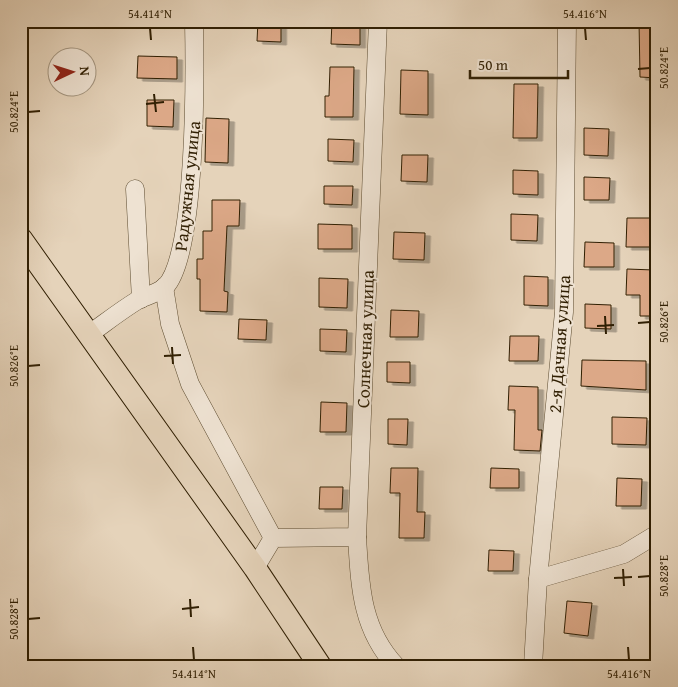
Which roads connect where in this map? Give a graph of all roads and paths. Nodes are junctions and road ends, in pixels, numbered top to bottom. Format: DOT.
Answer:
graph roads {
  1 [pos="194,21"];
  2 [pos="378,21"];
  3 [pos="567,21"];
  4 [pos="135,189"];
  5 [pos="21,238"];
  6 [pos="164,287"];
  7 [pos="141,299"];
  8 [pos="88,336"];
  9 [pos="657,534"];
  10 [pos="357,537"];
  11 [pos="273,538"];
  12 [pos="255,568"];
  13 [pos="538,579"];
  14 [pos="320,666"];
  15 [pos="396,666"];
  16 [pos="533,666"];
  1 -- 6 [label="street, Радужная улица"];
  2 -- 10 [label="street, Солнечная улица"];
  3 -- 13 [label="street, 2-я Дачная улица"];
  4 -- 7 [label="street"];
  5 -- 8 [label="main road"];
  6 -- 7 [label="street"];
  6 -- 11 [label="street"];
  7 -- 8 [label="street"];
  8 -- 12 [label="main road"];
  9 -- 13 [label="street"];
  10 -- 11 [label="street"];
  10 -- 15 [label="street, Солнечная улица"];
  11 -- 12 [label="street"];
  12 -- 14 [label="main road"];
  13 -- 16 [label="street, 2-я Дачная улица"];
}
